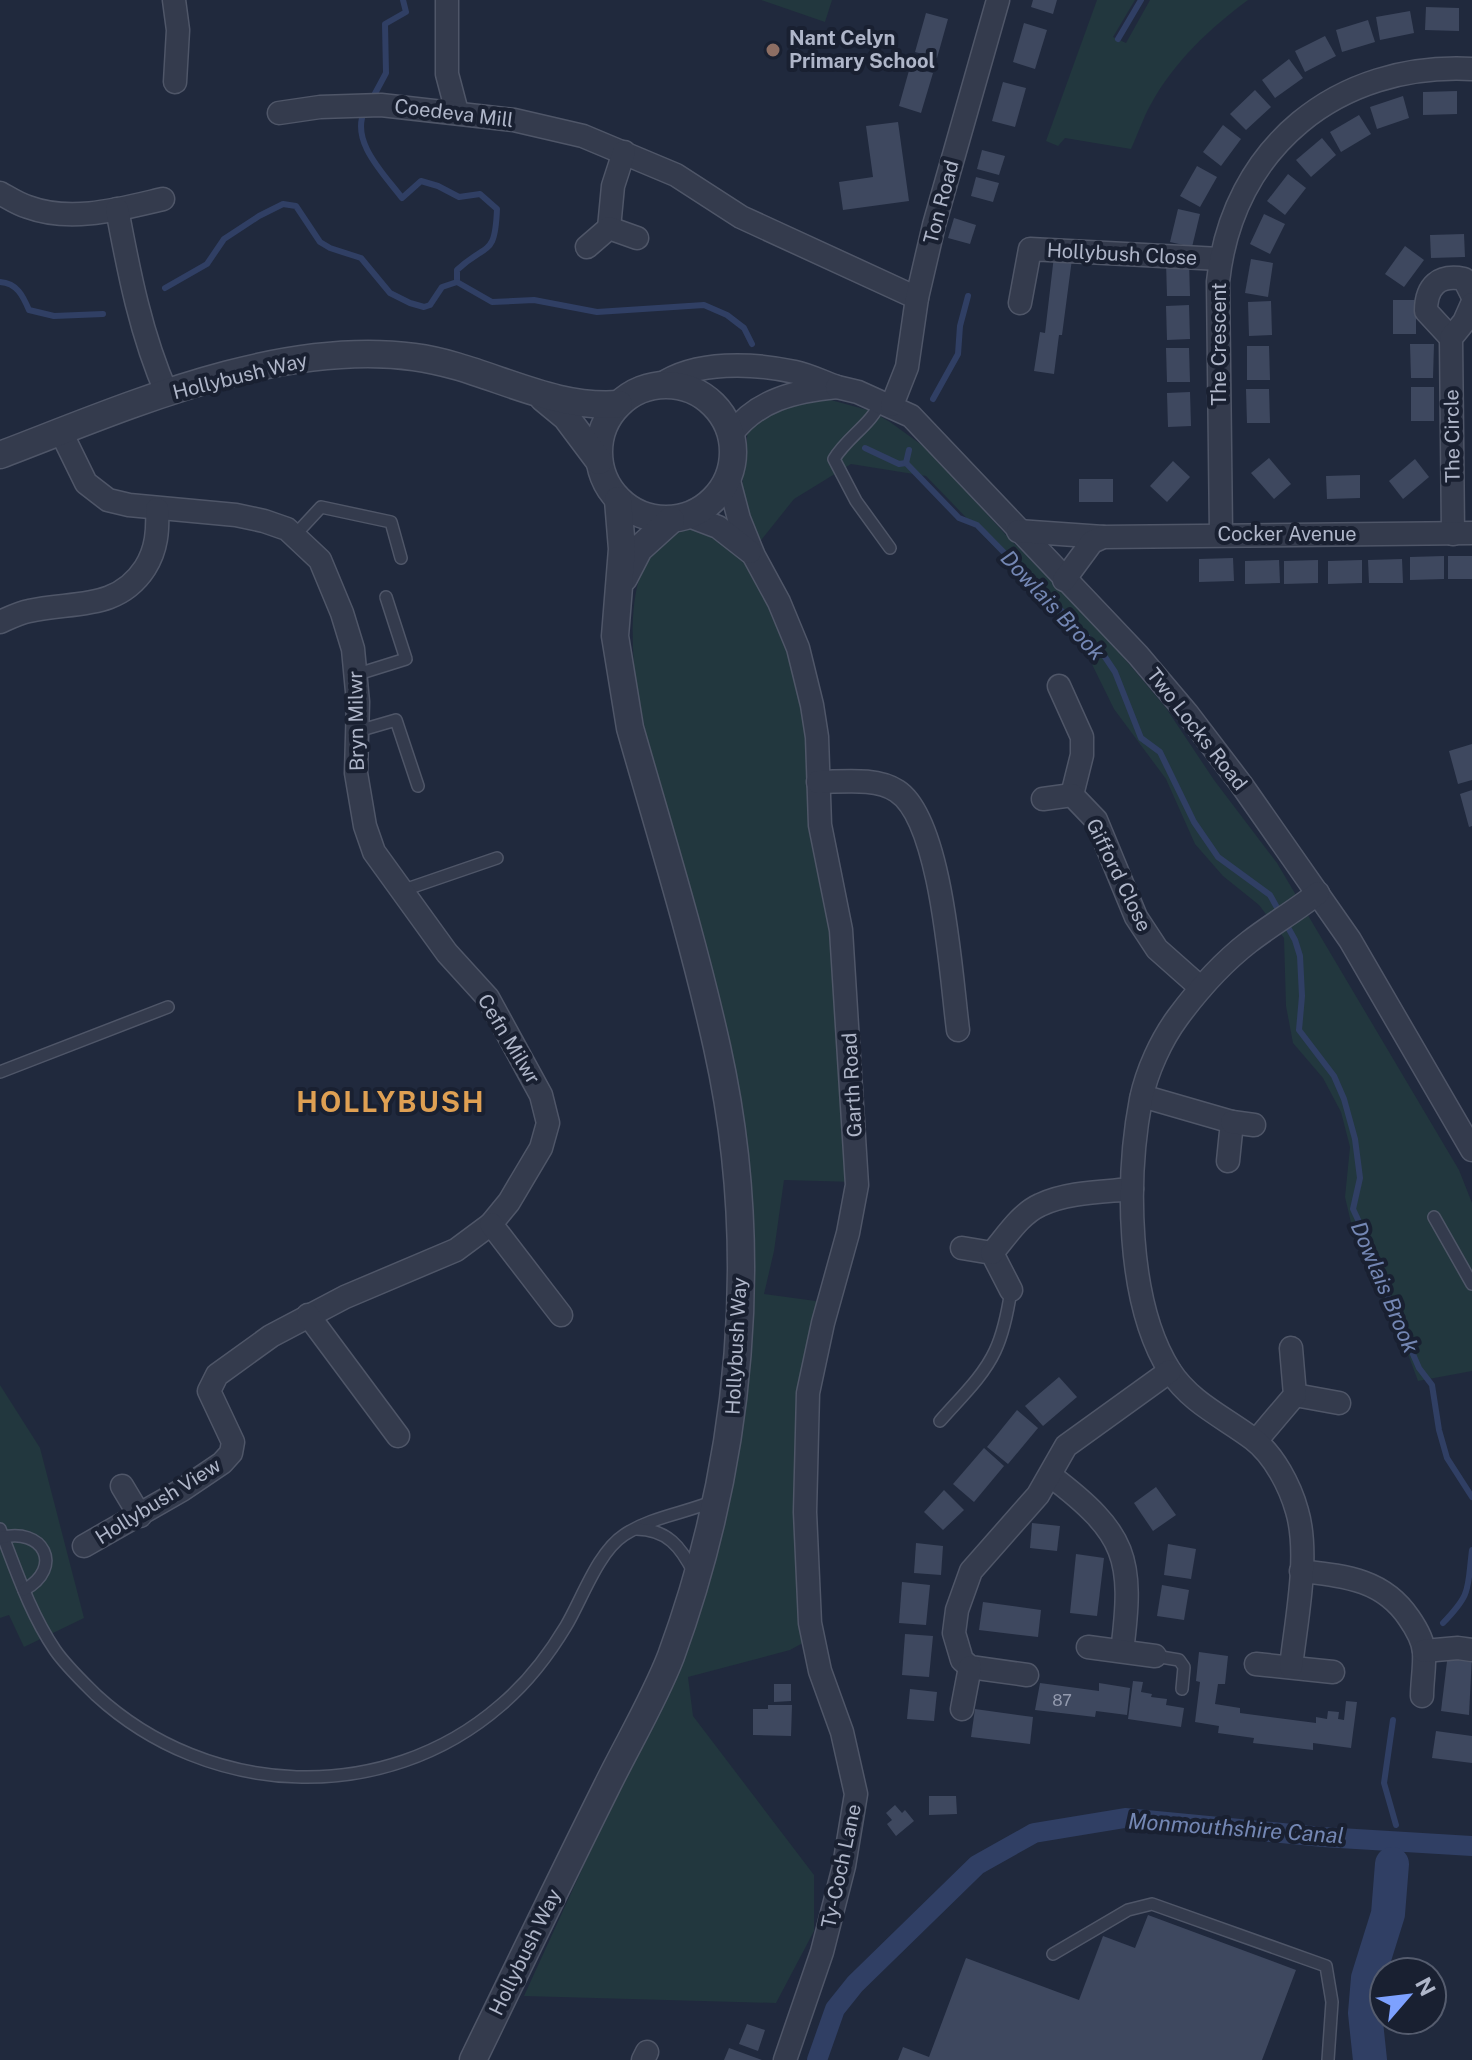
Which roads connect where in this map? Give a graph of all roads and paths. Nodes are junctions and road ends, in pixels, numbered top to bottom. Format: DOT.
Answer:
graph roads {
  1 [pos="174,0"];
  2 [pos="447,0"];
  3 [pos="998,0"];
  4 [pos="1472,69"];
  5 [pos="175,82"];
  6 [pos="457,112"];
  7 [pos="279,113"];
  8 [pos="624,152"];
  9 [pos="0,193"];
  10 [pos="163,199"];
  11 [pos="117,209"];
  12 [pos="609,228"];
  13 [pos="637,238"];
  14 [pos="587,247"];
  15 [pos="1220,259"];
  16 [pos="1472,295"];
  17 [pos="917,298"];
  18 [pos="1020,303"];
  19 [pos="1472,304"];
  20 [pos="1451,338"];
  21 [pos="660,385"];
  22 [pos="837,387"];
  23 [pos="534,391"];
  24 [pos="167,394"];
  25 [pos="886,403"];
  26 [pos="619,404"];
  27 [pos="61,432"];
  28 [pos="731,435"];
  29 [pos="0,455"];
  30 [pos="599,461"];
  31 [pos="728,477"];
  32 [pos="618,500"];
  33 [pos="157,509"];
  34 [pos="680,518"];
  35 [pos="1018,531"];
  36 [pos="1221,534"];
  37 [pos="1463,534"];
  38 [pos="295,535"];
  39 [pos="1103,537"];
  40 [pos="890,548"];
  41 [pos="754,556"];
  42 [pos="401,558"];
  43 [pos="1064,580"];
  44 [pos="617,592"];
  45 [pos="386,597"];
  46 [pos="0,622"];
  47 [pos="358,674"];
  48 [pos="1059,686"];
  49 [pos="358,731"];
  50 [pos="818,782"];
  51 [pos="418,786"];
  52 [pos="1072,795"];
  53 [pos="1043,799"];
  54 [pos="365,826"];
  55 [pos="497,858"];
  56 [pos="401,891"];
  57 [pos="1318,893"];
  58 [pos="1201,988"];
  59 [pos="168,1007"];
  60 [pos="958,1030"];
  61 [pos="0,1072"];
  62 [pos="1142,1096"];
  63 [pos="1464,1117"];
  64 [pos="1472,1150"];
  65 [pos="1228,1161"];
  66 [pos="1132,1189"];
  67 [pos="1434,1217"];
  68 [pos="491,1224"];
  69 [pos="962,1248"];
  70 [pos="992,1253"];
  71 [pos="1472,1284"];
  72 [pos="1011,1290"];
  73 [pos="308,1315"];
  74 [pos="561,1315"];
  75 [pos="1291,1348"];
  76 [pos="1170,1371"];
  77 [pos="1295,1395"];
  78 [pos="1339,1403"];
  79 [pos="216,1409"];
  80 [pos="940,1421"];
  81 [pos="398,1436"];
  82 [pos="1256,1441"];
  83 [pos="1051,1476"];
  84 [pos="122,1486"];
  85 [pos="715,1500"];
  86 [pos="140,1516"];
  87 [pos="635,1529"];
  88 [pos="1,1535"];
  89 [pos="84,1546"];
  90 [pos="1301,1571"];
  91 [pos="695,1576"];
  92 [pos="24,1590"];
  93 [pos="810,1623"];
  94 [pos="1088,1647"];
  95 [pos="1472,1650"];
  96 [pos="1122,1651"];
  97 [pos="1424,1651"];
  98 [pos="1155,1656"];
  99 [pos="1256,1664"];
  100 [pos="970,1667"];
  101 [pos="1291,1667"];
  102 [pos="1333,1672"];
  103 [pos="1027,1675"];
  104 [pos="1182,1689"];
  105 [pos="1422,1696"];
  106 [pos="962,1709"];
  107 [pos="1053,1954"];
  108 [pos="473,2060"];
  109 [pos="785,2060"];
  110 [pos="1328,2060"];
  1 -- 5 [label="street"];
  2 -- 6 [label="street"];
  3 -- 17 [label="street, Ton Road"];
  4 -- 15 [label="street, The Crescent"];
  6 -- 7 [label="street, Coedeva Mill"];
  6 -- 8 [label="street, Coedeva Mill"];
  8 -- 12 [label="street"];
  8 -- 17 [label="street, Coedeva Mill"];
  9 -- 11 [label="street"];
  10 -- 11 [label="street"];
  11 -- 24 [label="street"];
  12 -- 13 [label="street"];
  12 -- 14 [label="street"];
  15 -- 18 [label="street, Hollybush Close"];
  15 -- 36 [label="street, The Crescent"];
  16 -- 20 [label="street"];
  17 -- 25 [label="street, Ton Road"];
  19 -- 20 [label="street"];
  20 -- 37 [label="street, The Circle"];
  21 -- 22 [label="street, Two Locks Road"];
  21 -- 26 [label="street, Hollybush Way"];
  21 -- 28 [label="street"];
  22 -- 25 [label="street, Two Locks Road"];
  22 -- 28 [label="street, Two Locks Road"];
  23 -- 24 [label="street, Hollybush Way"];
  23 -- 26 [label="street, Hollybush Way"];
  23 -- 30 [label="street, Hollybush Way"];
  24 -- 27 [label="street, Hollybush Way"];
  25 -- 35 [label="street, Two Locks Road"];
  25 -- 40 [label="lane"];
  26 -- 30 [label="street"];
  27 -- 29 [label="street, Hollybush Way"];
  27 -- 33 [label="street, Bryn Milwr"];
  28 -- 31 [label="street"];
  30 -- 32 [label="street, Hollybush Way"];
  31 -- 34 [label="street, Hollybush Way"];
  31 -- 41 [label="street, Garth Road"];
  32 -- 34 [label="street"];
  32 -- 44 [label="street, Hollybush Way"];
  33 -- 38 [label="street, Bryn Milwr"];
  33 -- 46 [label="street"];
  34 -- 41 [label="street, Garth Road"];
  34 -- 44 [label="street, Hollybush Way"];
  35 -- 39 [label="street, Cocker Avenue"];
  35 -- 43 [label="street, Two Locks Road"];
  36 -- 37 [label="street, Cocker Avenue"];
  36 -- 39 [label="street, Cocker Avenue"];
  38 -- 42 [label="lane"];
  38 -- 47 [label="street, Bryn Milwr"];
  39 -- 43 [label="street"];
  41 -- 50 [label="street, Garth Road"];
  43 -- 57 [label="street, Two Locks Road"];
  44 -- 85 [label="street, Hollybush Way"];
  45 -- 47 [label="lane"];
  47 -- 49 [label="street, Bryn Milwr"];
  48 -- 52 [label="street"];
  49 -- 51 [label="lane"];
  49 -- 54 [label="street, Bryn Milwr"];
  50 -- 60 [label="street"];
  50 -- 93 [label="street, Garth Road"];
  52 -- 53 [label="street"];
  52 -- 58 [label="street, Gifford Close"];
  54 -- 56 [label="street, Cefn Milwr"];
  55 -- 56 [label="lane"];
  56 -- 68 [label="street, Cefn Milwr"];
  57 -- 58 [label="street"];
  57 -- 63 [label="street, Two Locks Road"];
  58 -- 62 [label="street"];
  59 -- 61 [label="lane"];
  62 -- 65 [label="street"];
  62 -- 66 [label="street"];
  63 -- 64 [label="street, Two Locks Road"];
  66 -- 70 [label="street"];
  66 -- 76 [label="street"];
  67 -- 71 [label="lane"];
  68 -- 73 [label="street, Cefn Milwr"];
  68 -- 74 [label="street"];
  69 -- 70 [label="street"];
  70 -- 72 [label="street"];
  72 -- 80 [label="lane"];
  73 -- 79 [label="street, Cefn Milwr"];
  73 -- 81 [label="street"];
  75 -- 77 [label="street"];
  76 -- 82 [label="street"];
  76 -- 83 [label="street"];
  77 -- 78 [label="street"];
  77 -- 82 [label="street"];
  79 -- 86 [label="street, Hollybush View"];
  82 -- 90 [label="street"];
  83 -- 96 [label="street"];
  83 -- 100 [label="street"];
  84 -- 86 [label="street"];
  85 -- 87 [label="lane"];
  85 -- 91 [label="street, Hollybush Way"];
  86 -- 89 [label="street, Hollybush View"];
  87 -- 91 [label="lane"];
  87 -- 92 [label="lane"];
  88 -- 92 [label="lane"];
  88 -- 92 [label="lane"];
  90 -- 97 [label="street"];
  90 -- 101 [label="street"];
  91 -- 108 [label="street, Hollybush Way"];
  93 -- 109 [label="street, Ty-Coch Lane"];
  94 -- 96 [label="street"];
  95 -- 97 [label="street"];
  96 -- 98 [label="street"];
  97 -- 105 [label="street"];
  98 -- 104 [label="lane"];
  99 -- 101 [label="street"];
  100 -- 103 [label="street"];
  100 -- 106 [label="street"];
  101 -- 102 [label="street"];
  107 -- 110 [label="lane"];
}
